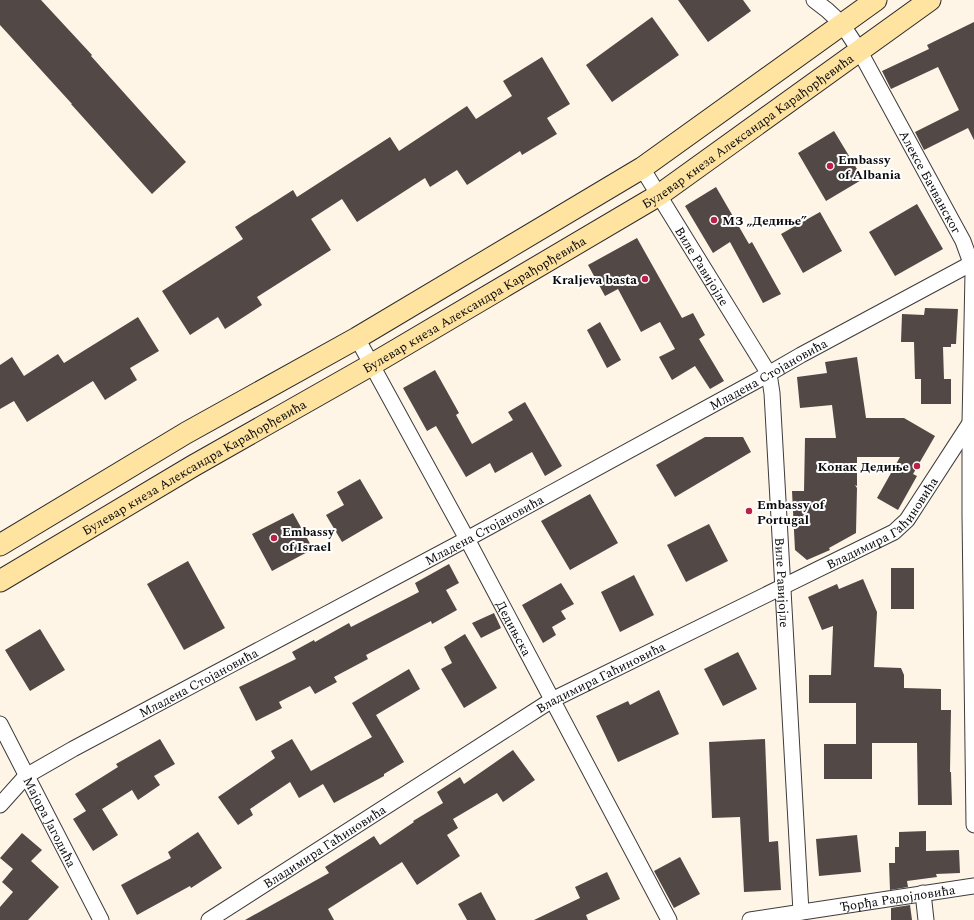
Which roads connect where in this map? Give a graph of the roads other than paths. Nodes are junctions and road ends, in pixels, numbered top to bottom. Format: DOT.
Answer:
graph roads {
  1 [pos="814,0"];
  2 [pos="876,0"];
  3 [pos="930,0"];
  4 [pos="842,24"];
  5 [pos="859,50"];
  6 [pos="642,168"];
  7 [pos="659,194"];
  8 [pos="973,262"];
  9 [pos="357,338"];
  10 [pos="371,365"];
  11 [pos="769,374"];
  12 [pos="970,423"];
  13 [pos="972,515"];
  14 [pos="467,539"];
  15 [pos="0,545"];
  16 [pos="0,581"];
  17 [pos="783,586"];
  18 [pos="552,700"];
  19 [pos="0,724"];
  20 [pos="26,776"];
  21 [pos="0,805"];
  22 [pos="974,825"];
  23 [pos="974,886"];
  24 [pos="923,893"];
  25 [pos="801,912"];
  26 [pos="101,920"];
  27 [pos="209,920"];
  28 [pos="669,920"];
  29 [pos="750,920"];
  30 [pos="926,920"];
  1 -- 4 [label="street, Алексе Бачванског"];
  2 -- 4 [label="street"];
  3 -- 5 [label="street, Булевар кнеза Александра Карађорђевића"];
  4 -- 5 [label="street, Алексе Бачванског"];
  4 -- 6 [label="street"];
  5 -- 7 [label="street, Булевар кнеза Александра Карађорђевића"];
  5 -- 8 [label="street, Алексе Бачванског"];
  6 -- 7 [label="street, Виле Равијојле"];
  6 -- 9 [label="street"];
  7 -- 10 [label="street, Булевар кнеза Александра Карађорђевића"];
  7 -- 11 [label="street, Виле Равијојле"];
  8 -- 11 [label="street, Младена Стојановића"];
  8 -- 12 [label="street, Алексе Бачванског"];
  9 -- 10 [label="street, Дедињска"];
  9 -- 15 [label="street"];
  10 -- 14 [label="street, Дедињска"];
  10 -- 16 [label="street, Булевар кнеза Александра Карађорђевића"];
  11 -- 14 [label="street, Младена Стојановића"];
  11 -- 17 [label="street, Виле Равијојле"];
  12 -- 13 [label="street, Алексе Бачванског"];
  12 -- 17 [label="street, Владимира Гаћиновића"];
  13 -- 22 [label="street, Алексе Бачванског"];
  14 -- 18 [label="street, Дедињска"];
  14 -- 20 [label="street, Младена Стојановића"];
  17 -- 18 [label="street, Владимира Гаћиновића"];
  17 -- 25 [label="street, Виле Равијојле"];
  18 -- 27 [label="street, Владимира Гаћиновића"];
  18 -- 28 [label="street, Дедињска"];
  19 -- 20 [label="street, Мајора Јагодића"];
  20 -- 21 [label="street, Младена Стојановића"];
  20 -- 26 [label="street, Мајора Јагодића"];
  23 -- 24 [label="street, Ђорђа Радојловића"];
  24 -- 25 [label="street, Ђорђа Радојловића"];
  24 -- 30 [label="street"];
  25 -- 29 [label="street, Ђорђа Радојловића"];
}
